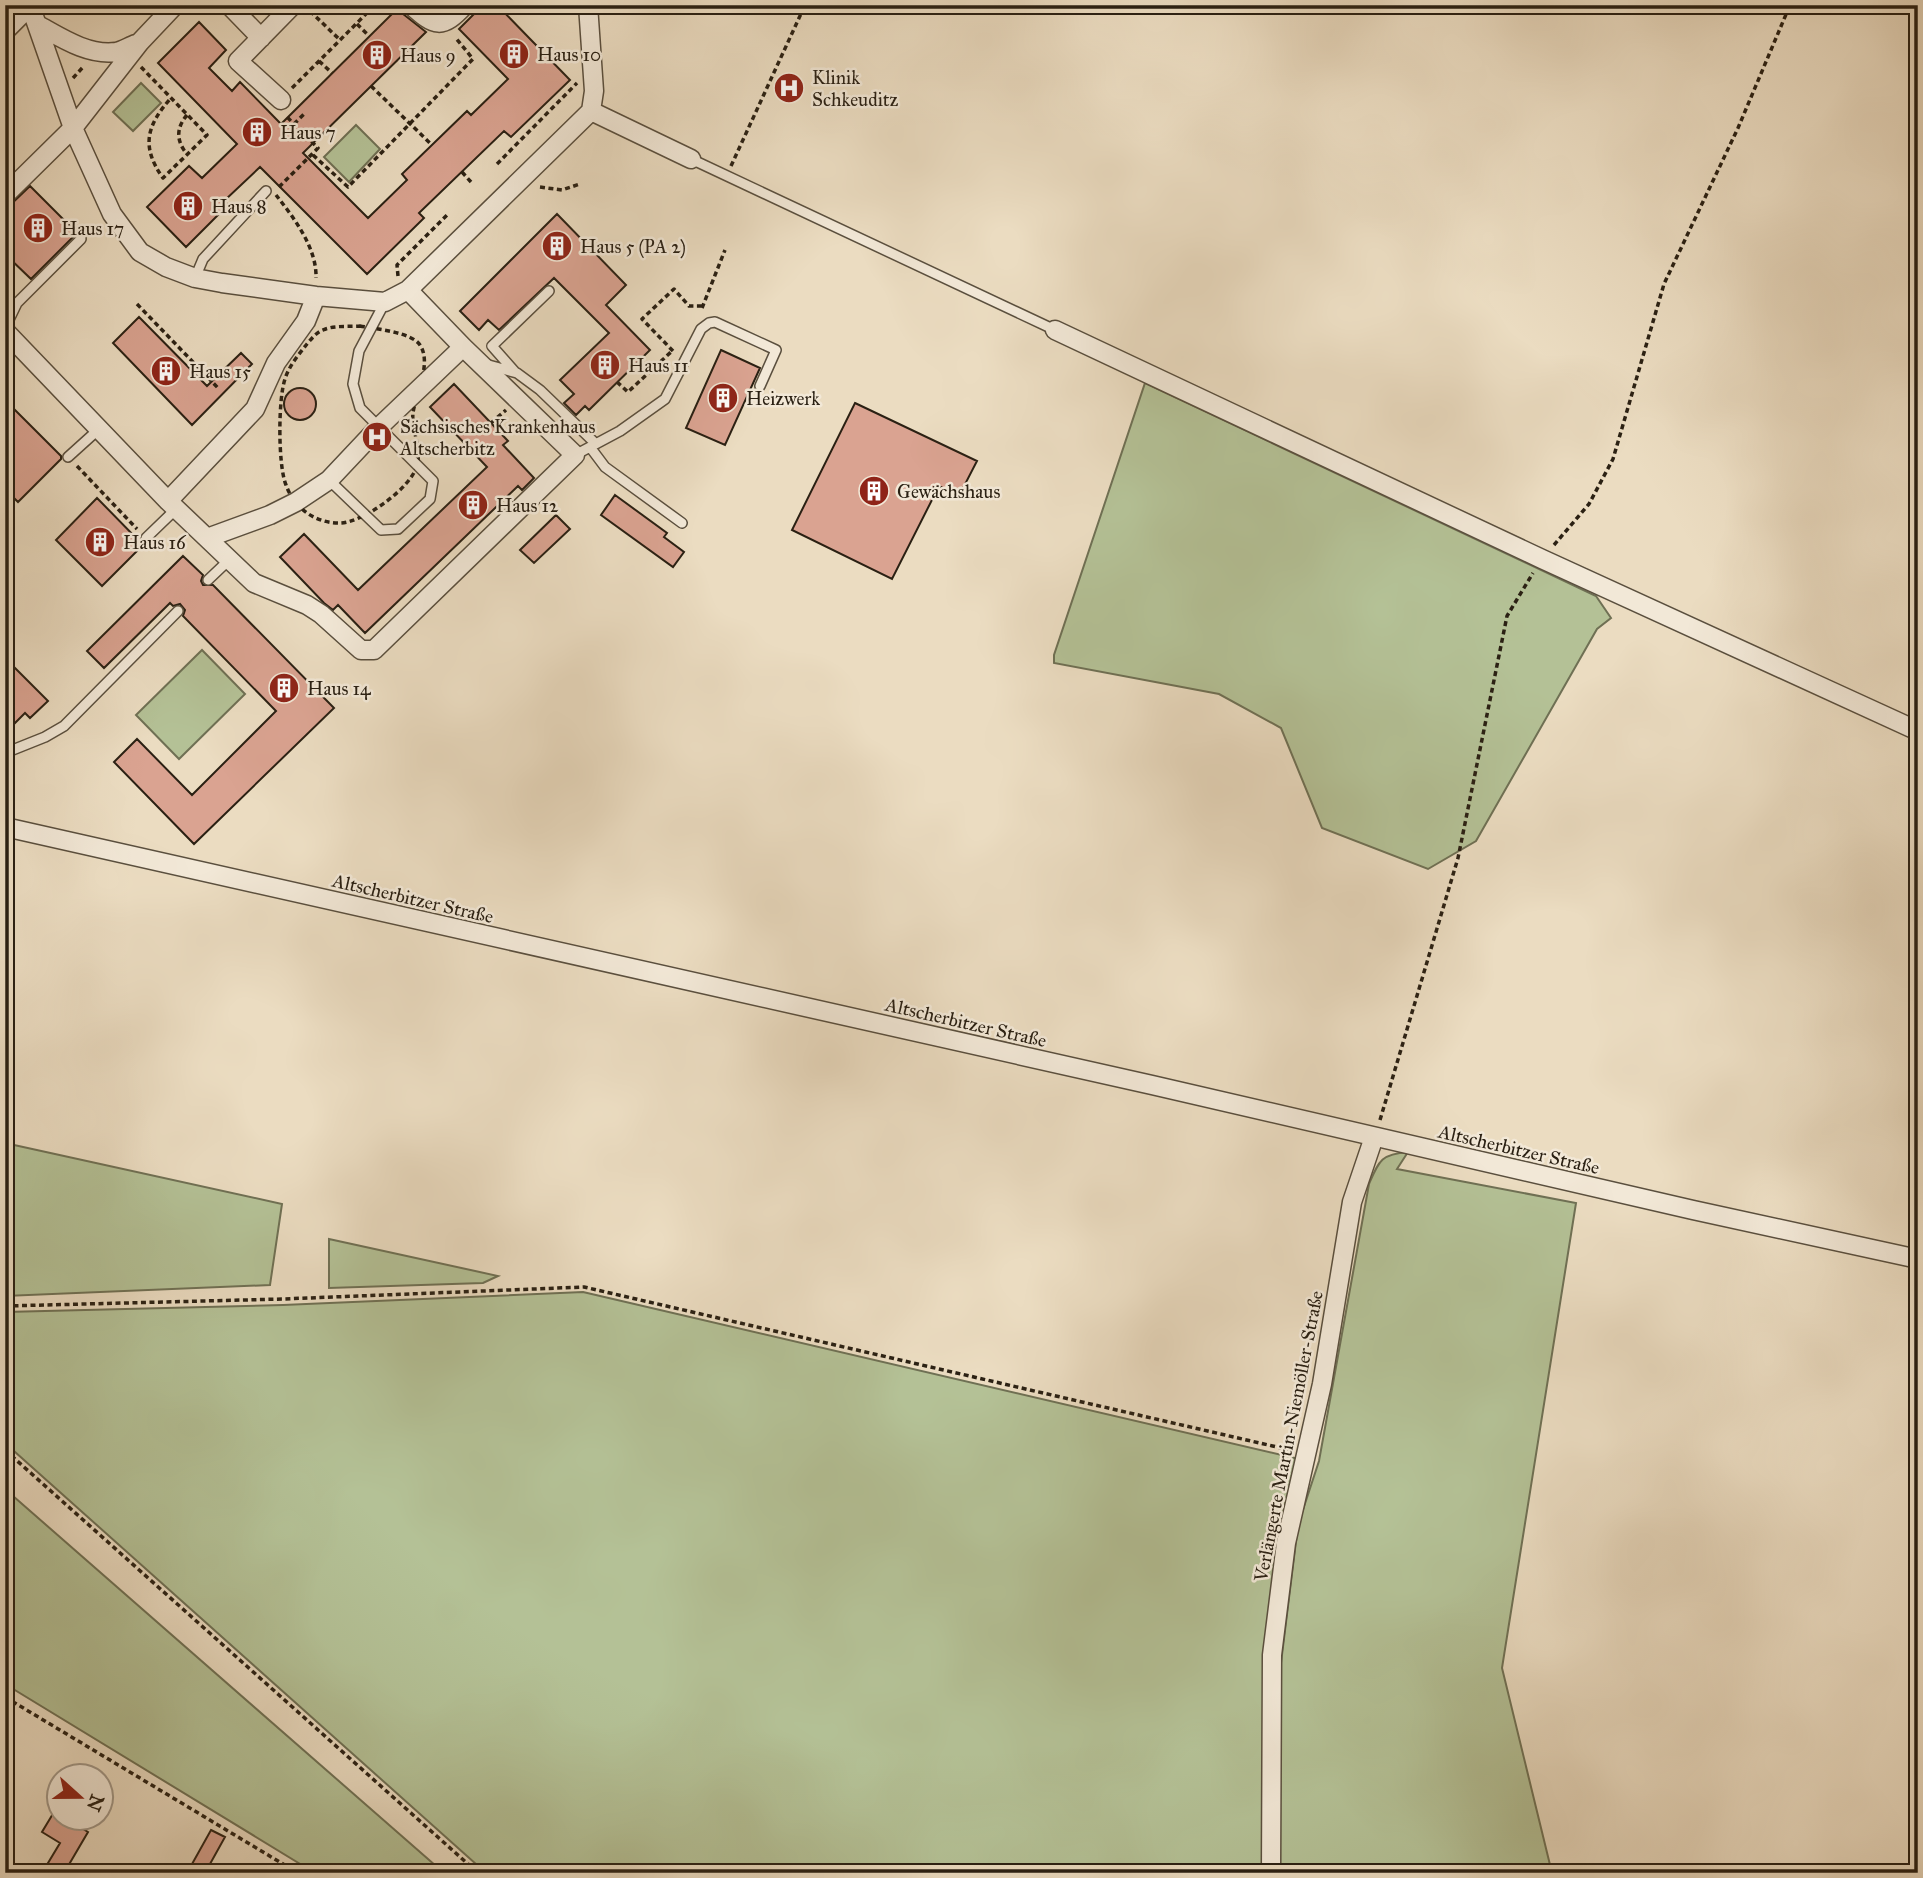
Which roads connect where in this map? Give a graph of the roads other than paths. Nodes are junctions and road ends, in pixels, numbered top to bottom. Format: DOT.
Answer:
graph roads {
  1 [pos="30,5"];
  2 [pos="175,5"];
  3 [pos="229,5"];
  4 [pos="293,5"];
  5 [pos="411,5"];
  6 [pos="465,5"];
  7 [pos="588,5"];
  8 [pos="37,25"];
  9 [pos="7,28"];
  10 [pos="261,38"];
  11 [pos="135,49"];
  12 [pos="281,100"];
  13 [pos="591,111"];
  14 [pos="73,128"];
  15 [pos="691,159"];
  16 [pos="266,191"];
  17 [pos="5,195"];
  18 [pos="81,239"];
  19 [pos="195,278"];
  20 [pos="549,290"];
  21 [pos="316,296"];
  22 [pos="398,296"];
  23 [pos="5,330"];
  24 [pos="1055,330"];
  25 [pos="463,346"];
  26 [pos="480,362"];
  27 [pos="517,373"];
  28 [pos="760,386"];
  29 [pos="378,428"];
  30 [pos="99,429"];
  31 [pos="587,449"];
  32 [pos="68,457"];
  33 [pos="329,480"];
  34 [pos="172,505"];
  35 [pos="682,523"];
  36 [pos="146,538"];
  37 [pos="207,538"];
  38 [pos="229,559"];
  39 [pos="208,580"];
  40 [pos="178,611"];
  41 [pos="1918,731"];
  42 [pos="5,753"];
  43 [pos="5,827"];
  44 [pos="1374,1137"];
  45 [pos="1918,1259"];
  46 [pos="1270,1873"];
  1 -- 8 [label="street"];
  1 -- 9 [label="street"];
  2 -- 11 [label="street"];
  3 -- 10 [label="street"];
  4 -- 10 [label="street"];
  5 -- 6 [label="street"];
  7 -- 13 [label="street"];
  8 -- 11 [label="street"];
  8 -- 14 [label="street"];
  10 -- 12 [label="street"];
  11 -- 14 [label="street"];
  13 -- 15 [label="street"];
  13 -- 22 [label="street"];
  14 -- 17 [label="street"];
  14 -- 19 [label="street"];
  15 -- 24 [label="lane"];
  16 -- 19 [label="lane"];
  18 -- 23 [label="lane"];
  19 -- 21 [label="street"];
  20 -- 27 [label="lane"];
  21 -- 22 [label="street"];
  21 -- 34 [label="street"];
  22 -- 25 [label="street"];
  22 -- 29 [label="lane"];
  23 -- 30 [label="street"];
  24 -- 41 [label="street"];
  25 -- 26 [label="street"];
  25 -- 29 [label="street"];
  26 -- 27 [label="lane"];
  26 -- 31 [label="street"];
  27 -- 31 [label="lane"];
  28 -- 31 [label="lane"];
  29 -- 33 [label="street"];
  29 -- 33 [label="lane"];
  30 -- 32 [label="lane"];
  30 -- 34 [label="street"];
  31 -- 35 [label="lane"];
  31 -- 38 [label="street"];
  33 -- 37 [label="street"];
  34 -- 36 [label="lane"];
  34 -- 37 [label="street"];
  37 -- 38 [label="street"];
  38 -- 39 [label="lane"];
  40 -- 42 [label="lane"];
  43 -- 44 [label="street, Altscherbitzer Straße"];
  44 -- 45 [label="street, Altscherbitzer Straße"];
  44 -- 46 [label="street, Verlängerte Martin-Niemöller-Straße"];
}
